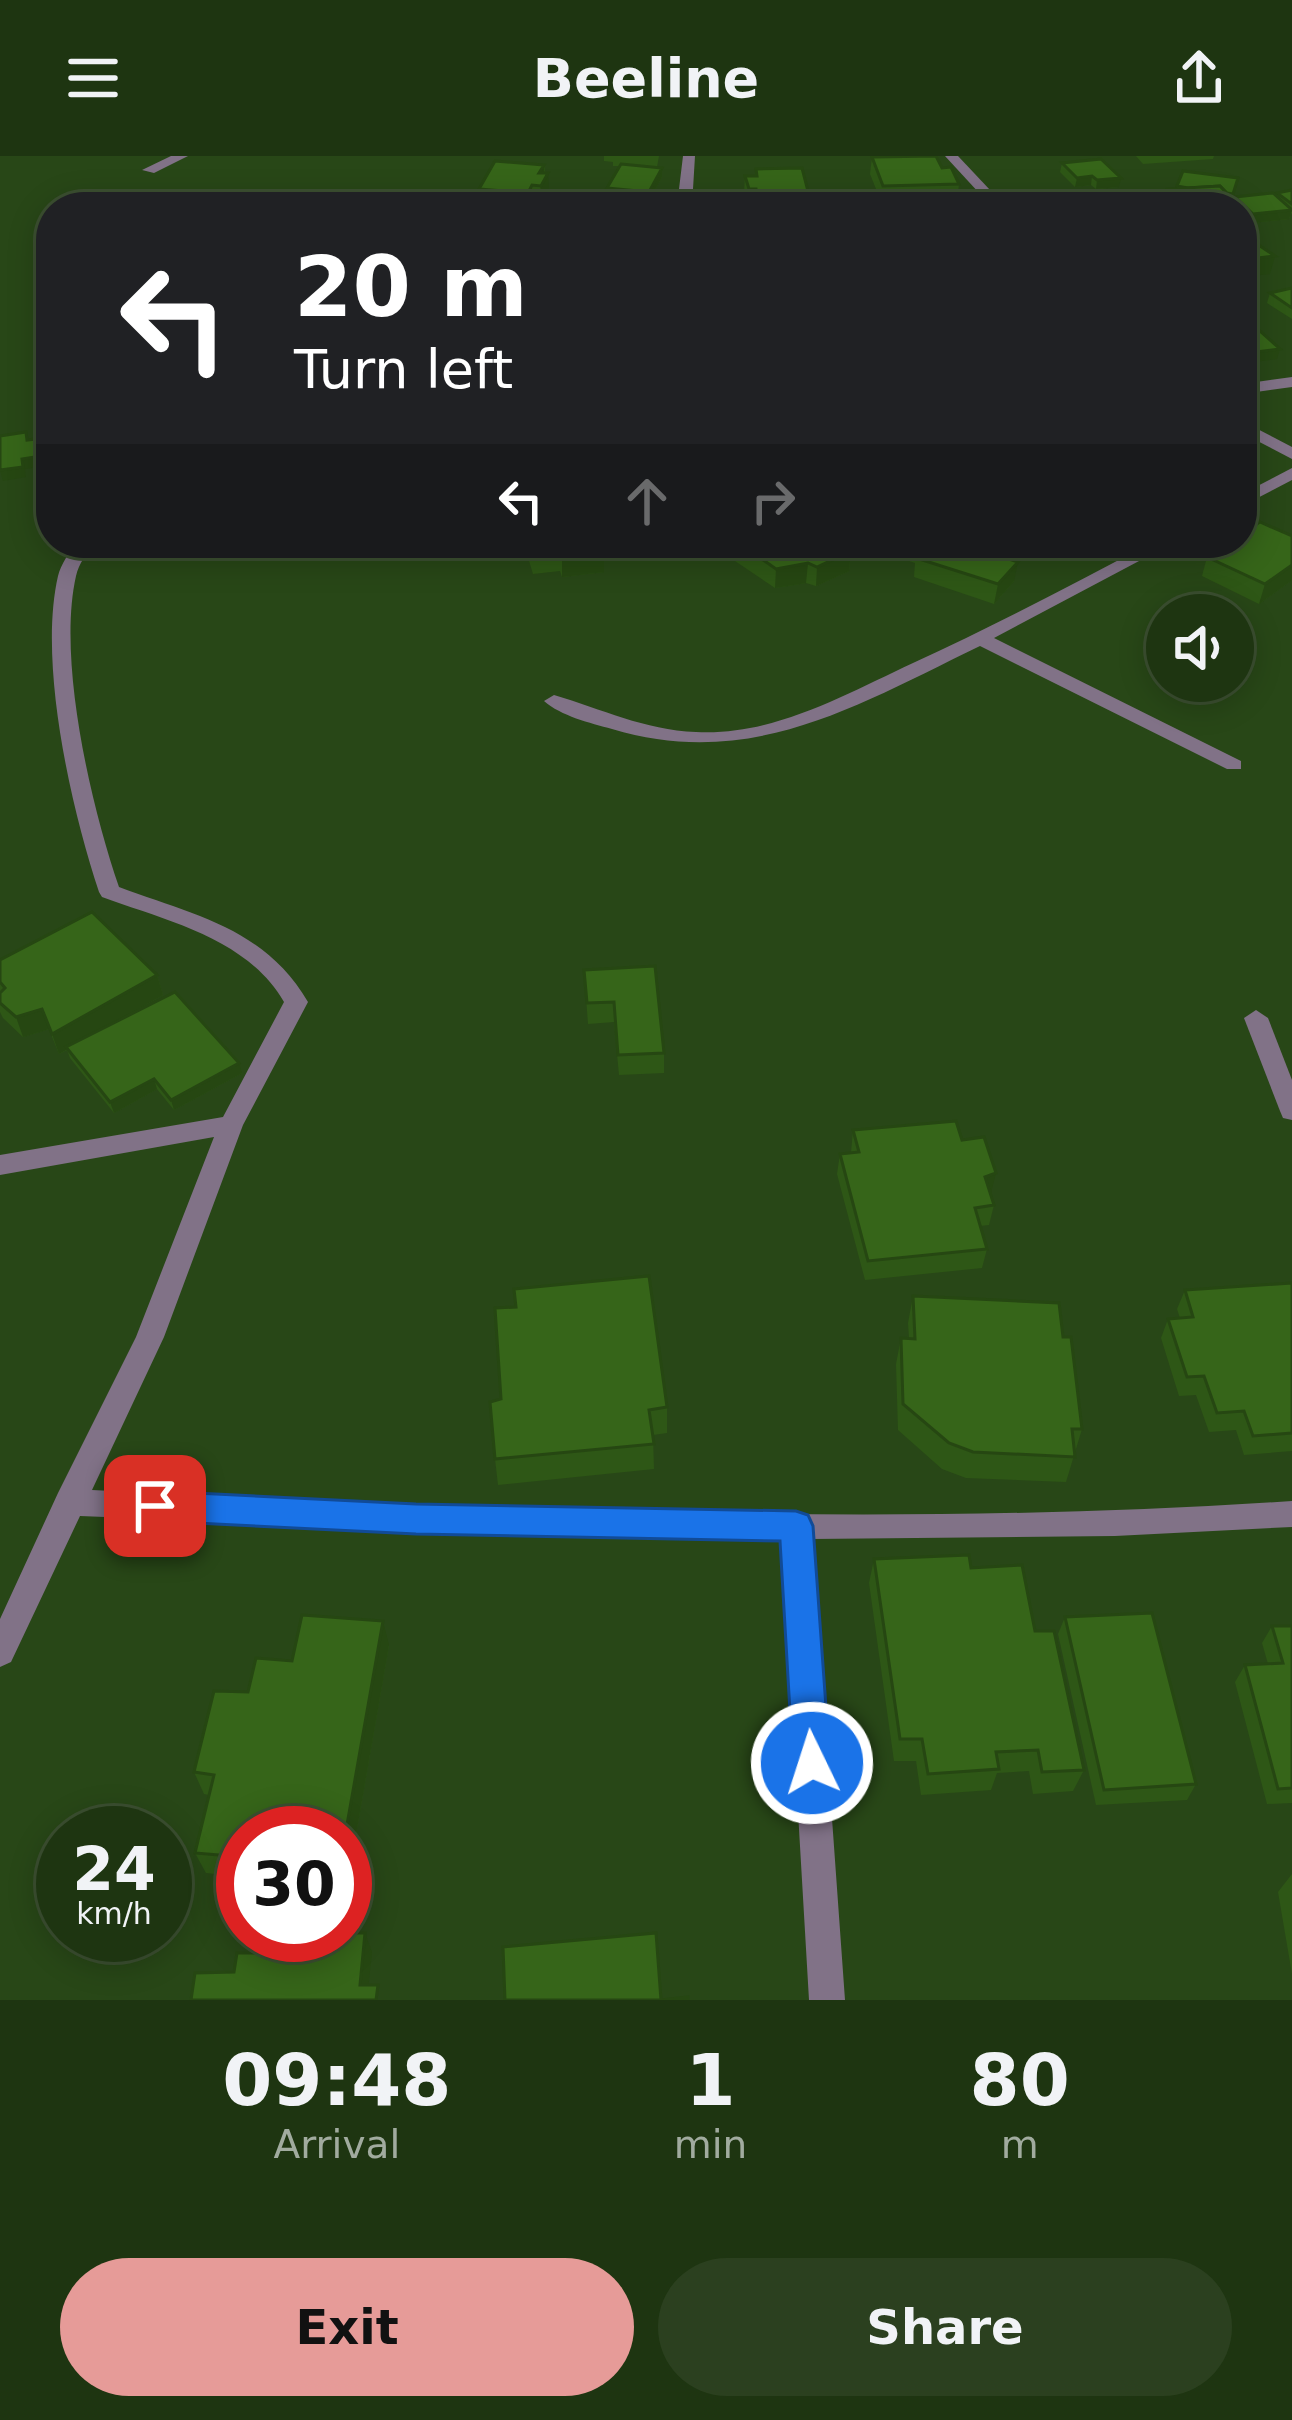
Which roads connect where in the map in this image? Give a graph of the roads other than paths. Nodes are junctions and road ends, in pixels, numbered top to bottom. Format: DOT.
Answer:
graph roads {
  1 [pos="182,156"];
  2 [pos="689,156"];
  3 [pos="951,156"];
  4 [pos="149,170"];
  5 [pos="685,192"];
  6 [pos="985,192"];
  7 [pos="1292,382"];
  8 [pos="1257,387"];
  9 [pos="1257,434"];
  10 [pos="1292,454"];
  11 [pos="1292,473"];
  12 [pos="1257,493"];
  13 [pos="76,558"];
  14 [pos="1135,558"];
  15 [pos="981,639"];
  16 [pos="554,700"];
  17 [pos="1234,765"];
  18 [pos="1256,1018"];
  19 [pos="1292,1111"];
  20 [pos="231,1125"];
  21 [pos="0,1166"];
  22 [pos="68,1502"];
  23 [pos="1292,1514"];
  24 [pos="796,1526"];
  25 [pos="0,1652"];
  26 [pos="827,2000"];
  1 -- 4 [label="street"];
  2 -- 5 [label="street"];
  3 -- 6 [label="street"];
  7 -- 8 [label="street"];
  9 -- 10 [label="street"];
  11 -- 12 [label="street"];
  13 -- 20 [label="street"];
  14 -- 15 [label="street"];
  15 -- 16 [label="street"];
  15 -- 17 [label="street"];
  18 -- 19 [label="street"];
  20 -- 21 [label="street"];
  20 -- 22 [label="street"];
  22 -- 24 [label="street"];
  22 -- 25 [label="street"];
  23 -- 24 [label="street"];
  24 -- 26 [label="street"];
}
